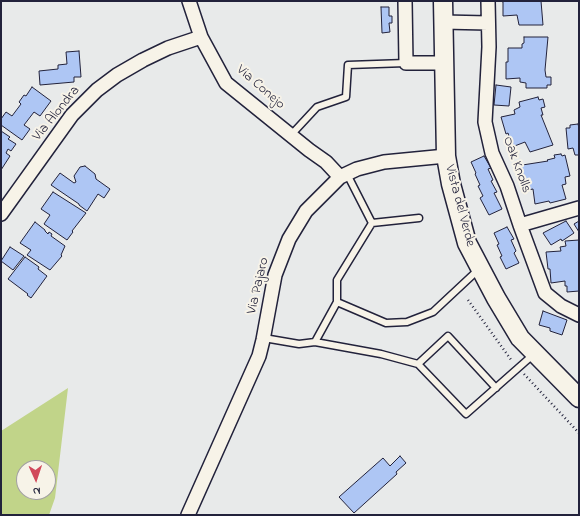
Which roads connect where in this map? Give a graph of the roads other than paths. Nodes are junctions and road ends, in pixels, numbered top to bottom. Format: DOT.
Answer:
graph roads {
  1 [pos="189,1"];
  2 [pos="405,1"];
  3 [pos="443,1"];
  4 [pos="488,1"];
  5 [pos="443,22"];
  6 [pos="488,23"];
  7 [pos="201,37"];
  8 [pos="406,63"];
  9 [pos="444,63"];
  10 [pos="291,135"];
  11 [pos="446,156"];
  12 [pos="343,176"];
  13 [pos="579,208"];
  14 [pos="1,214"];
  15 [pos="419,218"];
  16 [pos="372,223"];
  17 [pos="520,225"];
  18 [pos="480,268"];
  19 [pos="337,302"];
  20 [pos="579,315"];
  21 [pos="264,338"];
  22 [pos="316,342"];
  23 [pos="535,353"];
  24 [pos="418,364"];
  25 [pos="496,388"];
  26 [pos="579,398"];
  27 [pos="188,515"];
  1 -- 7 [label="street, Via Conejo"];
  2 -- 8 [label="street"];
  3 -- 5 [label="street, Vista del Verde"];
  4 -- 6 [label="street, Oak Knolls"];
  5 -- 6 [label="street"];
  5 -- 9 [label="street, Vista del Verde"];
  6 -- 17 [label="street, Oak Knolls"];
  7 -- 10 [label="street, Via Conejo"];
  7 -- 14 [label="street, Via Alondra"];
  8 -- 9 [label="street"];
  8 -- 10 [label="lane"];
  9 -- 11 [label="street, Vista del Verde"];
  10 -- 12 [label="street, Via Conejo"];
  11 -- 12 [label="street, Via Pajaro"];
  11 -- 18 [label="street, Vista del Verde"];
  12 -- 16 [label="lane"];
  12 -- 21 [label="street, Via Pajaro"];
  13 -- 17 [label="street"];
  15 -- 16 [label="lane"];
  16 -- 19 [label="lane"];
  17 -- 20 [label="street, Oak Knolls"];
  18 -- 19 [label="lane"];
  18 -- 23 [label="street, Vista del Verde"];
  19 -- 22 [label="lane"];
  21 -- 22 [label="lane"];
  21 -- 27 [label="street, Via Pajaro"];
  22 -- 24 [label="lane"];
  23 -- 25 [label="lane"];
  23 -- 26 [label="street, Vista del Verde"];
  24 -- 25 [label="lane"];
  24 -- 25 [label="lane"];
}
